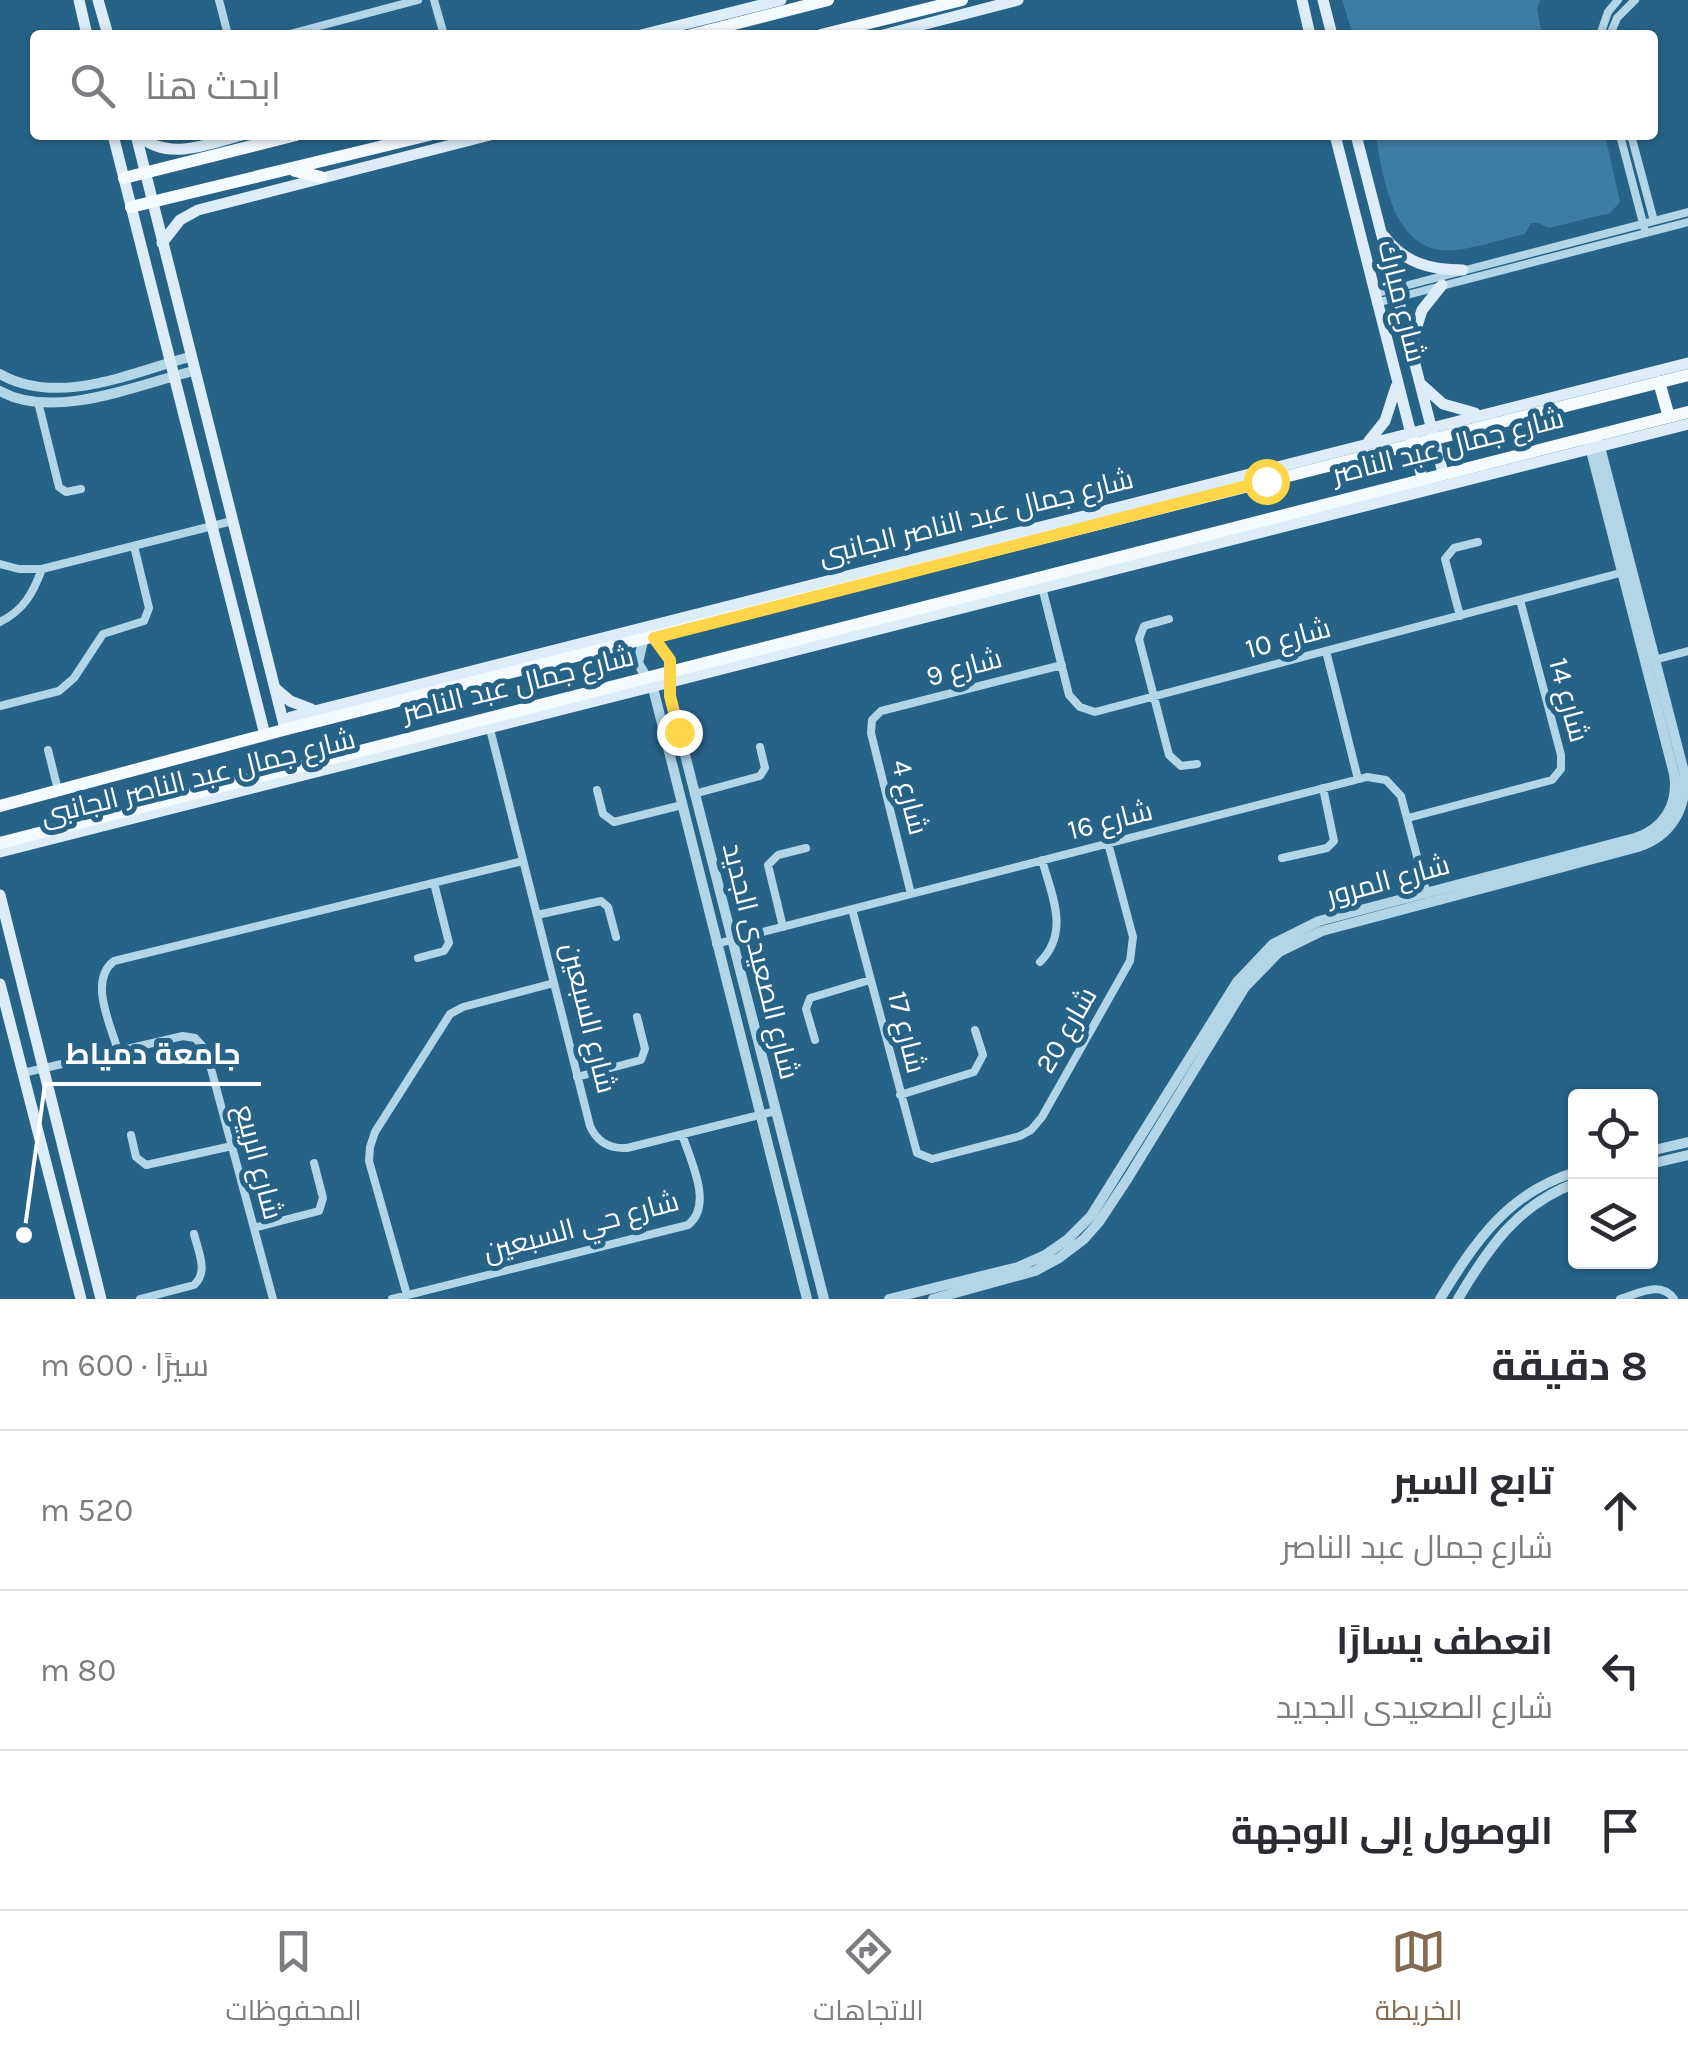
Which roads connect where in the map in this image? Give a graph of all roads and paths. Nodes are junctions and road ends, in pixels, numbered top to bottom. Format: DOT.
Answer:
graph roads {
  1 [pos="79,0"];
  2 [pos="98,0"];
  3 [pos="219,0"];
  4 [pos="418,0"];
  5 [pos="434,0"];
  6 [pos="782,0"];
  7 [pos="828,0"];
  8 [pos="962,0"];
  9 [pos="1018,0"];
  10 [pos="1302,0"];
  11 [pos="1323,0"];
  12 [pos="1618,0"];
  13 [pos="1635,0"];
  14 [pos="87,30"];
  15 [pos="107,30"];
  16 [pos="227,30"];
  17 [pos="305,30"];
  18 [pos="443,30"];
  19 [pos="662,30"];
  20 [pos="711,30"];
  21 [pos="841,30"];
  22 [pos="901,30"];
  23 [pos="1309,30"];
  24 [pos="1331,30"];
  25 [pos="1602,30"];
  26 [pos="1612,30"];
  27 [pos="114,140"];
  28 [pos="138,140"];
  29 [pos="145,140"];
  30 [pos="219,140"];
  31 [pos="276,140"];
  32 [pos="409,140"];
  33 [pos="470,140"];
  34 [pos="1336,140"];
  35 [pos="1357,140"];
  36 [pos="1621,140"];
  37 [pos="1632,140"];
  38 [pos="292,170"];
  39 [pos="145,173"];
  40 [pos="322,177"];
  41 [pos="124,178"];
  42 [pos="152,202"];
  43 [pos="131,207"];
  44 [pos="1688,212"];
  45 [pos="1688,222"];
  46 [pos="1656,226"];
  47 [pos="1644,229"];
  48 [pos="1380,230"];
  49 [pos="162,243"];
  50 [pos="1464,274"];
  51 [pos="1442,285"];
  52 [pos="1396,293"];
  53 [pos="1375,298"];
  54 [pos="1412,352"];
  55 [pos="189,357"];
  56 [pos="171,362"];
  57 [pos="1688,363"];
  58 [pos="193,371"];
  59 [pos="0,374"];
  60 [pos="1688,375"];
  61 [pos="174,376"];
  62 [pos="1418,378"];
  63 [pos="1659,382"];
  64 [pos="1396,383"];
  65 [pos="0,391"];
  66 [pos="38,402"];
  67 [pos="1556,403"];
  68 [pos="1489,412"];
  69 [pos="1688,412"];
  70 [pos="1669,417"];
  71 [pos="1688,424"];
  72 [pos="1432,434"];
  73 [pos="1411,439"];
  74 [pos="1594,442"];
  75 [pos="1366,444"];
  76 [pos="1442,473"];
  77 [pos="1424,484"];
  78 [pos="80,489"];
  79 [pos="1169,499"];
  80 [pos="232,522"];
  81 [pos="212,526"];
  82 [pos="1478,542"];
  83 [pos="134,546"];
  84 [pos="0,564"];
  85 [pos="42,569"];
  86 [pos="1627,572"];
  87 [pos="1042,587"];
  88 [pos="782,598"];
  89 [pos="1520,600"];
  90 [pos="1460,616"];
  91 [pos="1169,619"];
  92 [pos="0,622"];
  93 [pos="649,639"];
  94 [pos="1688,651"];
  95 [pos="1326,652"];
  96 [pos="1650,661"];
  97 [pos="1062,665"];
  98 [pos="671,677"];
  99 [pos="650,682"];
  100 [pos="274,686"];
  101 [pos="421,690"];
  102 [pos="1154,697"];
  103 [pos="0,706"];
  104 [pos="545,709"];
  105 [pos="321,710"];
  106 [pos="878,713"];
  107 [pos="490,728"];
  108 [pos="286,729"];
  109 [pos="266,735"];
  110 [pos="426,739"];
  111 [pos="760,747"];
  112 [pos="48,750"];
  113 [pos="1197,764"];
  114 [pos="1358,779"];
  115 [pos="1323,788"];
  116 [pos="58,790"];
  117 [pos="597,790"];
  118 [pos="694,794"];
  119 [pos="682,805"];
  120 [pos="0,806"];
  121 [pos="120,818"];
  122 [pos="1408,818"];
  123 [pos="0,843"];
  124 [pos="1108,843"];
  125 [pos="806,848"];
  126 [pos="0,852"];
  127 [pos="1282,858"];
  128 [pos="1042,860"];
  129 [pos="523,861"];
  130 [pos="434,883"];
  131 [pos="911,894"];
  132 [pos="0,895"];
  133 [pos="1428,898"];
  134 [pos="852,909"];
  135 [pos="537,916"];
  136 [pos="783,927"];
  137 [pos="616,937"];
  138 [pos="732,940"];
  139 [pos="716,944"];
  140 [pos="418,958"];
  141 [pos="1040,962"];
  142 [pos="870,980"];
  143 [pos="554,983"];
  144 [pos="0,984"];
  145 [pos="4,1016"];
  146 [pos="638,1017"];
  147 [pos="975,1030"];
  148 [pos="815,1040"];
  149 [pos="118,1052"];
  150 [pos="44,1068"];
  151 [pos="23,1074"];
  152 [pos="578,1077"];
  153 [pos="900,1095"];
  154 [pos="776,1110"];
  155 [pos="760,1114"];
  156 [pos="682,1134"];
  157 [pos="131,1135"];
  158 [pos="1688,1142"];
  159 [pos="232,1146"];
  160 [pos="1658,1149"];
  161 [pos="1688,1155"];
  162 [pos="928,1159"];
  163 [pos="1658,1162"];
  164 [pos="314,1163"];
  165 [pos="1124,1175"];
  166 [pos="1568,1175"];
  167 [pos="1568,1187"];
  168 [pos="254,1228"];
  169 [pos="194,1234"];
  170 [pos="407,1295"];
  171 [pos="81,1299"];
  172 [pos="101,1299"];
  173 [pos="140,1299"];
  174 [pos="272,1299"];
  175 [pos="392,1299"];
  176 [pos="807,1299"];
  177 [pos="824,1299"];
  178 [pos="888,1299"];
  179 [pos="934,1299"];
  180 [pos="1440,1299"];
  181 [pos="1458,1299"];
  182 [pos="1620,1299"];
  183 [pos="1674,1299"];
  1 -- 14 [label="main road"];
  2 -- 15 [label="main road"];
  3 -- 16 [label="street"];
  4 -- 17 [label="street"];
  5 -- 18 [label="street"];
  6 -- 19 [label="main road"];
  7 -- 20 [label="main road"];
  8 -- 21 [label="main road"];
  9 -- 22 [label="main road"];
  10 -- 23 [label="main road"];
  11 -- 24 [label="main road"];
  12 -- 25 [label="street"];
  13 -- 26 [label="street"];
  27 -- 41 [label="main road"];
  28 -- 39 [label="main road"];
  29 -- 30 [label="main road"];
  31 -- 39 [label="main road"];
  32 -- 38 [label="main road"];
  33 -- 40 [label="main road"];
  34 -- 53 [label="main road, شارع مبارك"];
  35 -- 48 [label="main road, شارع مبارك"];
  36 -- 47 [label="street"];
  37 -- 46 [label="street"];
  38 -- 40 [label="main road"];
  38 -- 42 [label="main road"];
  39 -- 41 [label="main road"];
  39 -- 42 [label="main road"];
  40 -- 49 [label="main road"];
  41 -- 43 [label="main road"];
  42 -- 43 [label="main road"];
  42 -- 49 [label="main road"];
  43 -- 56 [label="main road"];
  44 -- 46 [label="street"];
  45 -- 46 [label="street"];
  46 -- 47 [label="street"];
  47 -- 50 [label="street"];
  48 -- 50 [label="main road"];
  48 -- 52 [label="main road, شارع مبارك"];
  49 -- 55 [label="main road"];
  50 -- 51 [label="street"];
  50 -- 52 [label="street"];
  51 -- 52 [label="street"];
  51 -- 54 [label="main road"];
  52 -- 53 [label="street"];
  52 -- 54 [label="main road, شارع مبارك"];
  53 -- 64 [label="main road, شارع مبارك"];
  54 -- 62 [label="main road, شارع مبارك"];
  55 -- 56 [label="street"];
  55 -- 58 [label="main road"];
  56 -- 59 [label="street"];
  56 -- 61 [label="main road"];
  57 -- 67 [label="main road"];
  58 -- 61 [label="street"];
  58 -- 80 [label="main road"];
  60 -- 63 [label="main road, شارع جمال عبد الناصر"];
  61 -- 66 [label="street"];
  61 -- 81 [label="main road"];
  62 -- 68 [label="main road"];
  62 -- 72 [label="main road, شارع مبارك"];
  63 -- 67 [label="main road, شارع جمال عبد الناصر"];
  63 -- 70 [label="main road"];
  64 -- 73 [label="main road, شارع مبارك"];
  64 -- 75 [label="main road"];
  65 -- 66 [label="street"];
  66 -- 78 [label="street"];
  67 -- 68 [label="main road"];
  67 -- 72 [label="main road, شارع جمال عبد الناصر"];
  68 -- 72 [label="main road"];
  69 -- 70 [label="main road, شارع جمال عبد الناصر"];
  70 -- 74 [label="main road, شارع جمال عبد الناصر"];
  71 -- 74 [label="main road"];
  72 -- 73 [label="main road, شارع جمال عبد الناصر"];
  72 -- 76 [label="main road, شارع مبارك"];
  73 -- 75 [label="main road, شارع جمال عبد الناصر الجانبى"];
  73 -- 77 [label="main road, شارع مبارك"];
  73 -- 79 [label="main road, شارع جمال عبد الناصر"];
  74 -- 76 [label="main road, شارع جمال عبد الناصر"];
  74 -- 77 [label="main road"];
  74 -- 86 [label="street, شارع المرور"];
  75 -- 79 [label="main road, شارع جمال عبد الناصر الجانبى"];
  76 -- 77 [label="main road, شارع جمال عبد الناصر"];
  77 -- 87 [label="main road"];
  77 -- 98 [label="main road, شارع جمال عبد الناصر"];
  79 -- 88 [label="main road, شارع جمال عبد الناصر"];
  80 -- 81 [label="street"];
  80 -- 100 [label="main road"];
  81 -- 83 [label="street"];
  81 -- 109 [label="main road"];
  82 -- 90 [label="street"];
  83 -- 85 [label="street"];
  83 -- 103 [label="street"];
  84 -- 85 [label="street"];
  85 -- 92 [label="street"];
  86 -- 89 [label="street, شارع 10"];
  86 -- 96 [label="street, شارع المرور"];
  87 -- 97 [label="street, شارع 10"];
  87 -- 98 [label="main road"];
  88 -- 93 [label="main road, شارع جمال عبد الناصر"];
  88 -- 101 [label="main road, شارع جمال عبد الناصر الجانبى"];
  89 -- 90 [label="street, شارع 10"];
  89 -- 122 [label="street, شارع 14"];
  90 -- 95 [label="street, شارع 10"];
  91 -- 102 [label="street"];
  93 -- 98 [label="street, شارع الصعيدى الجديد"];
  93 -- 99 [label="street, شارع الصعيدى الجديد"];
  93 -- 101 [label="main road, شارع جمال عبد الناصر"];
  94 -- 96 [label="street"];
  95 -- 102 [label="street, شارع 10"];
  95 -- 114 [label="street"];
  96 -- 133 [label="street, شارع المرور"];
  97 -- 102 [label="street, شارع 10"];
  97 -- 106 [label="street, شارع 9"];
  98 -- 99 [label="main road, شارع جمال عبد الناصر"];
  98 -- 118 [label="street, شارع الصعيدى الجديد"];
  99 -- 104 [label="main road, شارع جمال عبد الناصر"];
  99 -- 119 [label="street, شارع الصعيدى الجديد"];
  100 -- 105 [label="main road"];
  100 -- 108 [label="main road"];
  101 -- 105 [label="main road, شارع جمال عبد الناصر الجانبى"];
  101 -- 108 [label="main road, شارع جمال عبد الناصر"];
  102 -- 113 [label="street"];
  104 -- 107 [label="main road"];
  104 -- 110 [label="main road, شارع جمال عبد الناصر"];
  105 -- 108 [label="main road, شارع جمال عبد الناصر الجانبى"];
  106 -- 131 [label="street, شارع 4"];
  107 -- 110 [label="main road"];
  107 -- 129 [label="street, شارع السبعين"];
  108 -- 109 [label="main road, شارع جمال عبد الناصر"];
  109 -- 116 [label="main road, شارع جمال عبد الناصر"];
  110 -- 121 [label="main road, شارع جمال عبد الناصر"];
  111 -- 118 [label="street"];
  112 -- 116 [label="street"];
  114 -- 115 [label="street, شارع 16"];
  114 -- 122 [label="street"];
  115 -- 124 [label="street, شارع 16"];
  115 -- 127 [label="street"];
  116 -- 120 [label="main road, شارع جمال عبد الناصر"];
  117 -- 119 [label="street"];
  118 -- 138 [label="street, شارع الصعيدى الجديد"];
  119 -- 139 [label="street, شارع الصعيدى الجديد"];
  121 -- 123 [label="main road, شارع جمال عبد الناصر"];
  121 -- 126 [label="main road, شارع جمال عبد الناصر الجانبى"];
  122 -- 133 [label="street"];
  124 -- 128 [label="street, شارع 16"];
  124 -- 162 [label="street, شارع 20"];
  125 -- 136 [label="street"];
  128 -- 131 [label="street, شارع 16"];
  128 -- 141 [label="street"];
  129 -- 130 [label="street"];
  129 -- 135 [label="street, شارع السبعين"];
  130 -- 140 [label="street"];
  130 -- 149 [label="street"];
  131 -- 134 [label="street, شارع 16"];
  132 -- 150 [label="main road"];
  133 -- 165 [label="street, شارع المرور"];
  134 -- 136 [label="street, شارع 16"];
  134 -- 142 [label="street, شارع 17"];
  135 -- 137 [label="street"];
  135 -- 143 [label="street, شارع السبعين"];
  136 -- 138 [label="street, شارع 16"];
  138 -- 139 [label="street, شارع 16"];
  138 -- 154 [label="street, شارع الصعيدى الجديد"];
  139 -- 155 [label="street, شارع الصعيدى الجديد"];
  142 -- 148 [label="street"];
  142 -- 153 [label="street, شارع 17"];
  143 -- 152 [label="street, شارع السبعين"];
  143 -- 170 [label="street"];
  144 -- 145 [label="main road"];
  145 -- 151 [label="main road"];
  146 -- 152 [label="street"];
  147 -- 153 [label="street"];
  149 -- 150 [label="street, شارع الربيع"];
  149 -- 159 [label="street, شارع الربيع"];
  150 -- 151 [label="street, شارع الربيع"];
  150 -- 172 [label="main road"];
  151 -- 171 [label="main road"];
  152 -- 156 [label="street, شارع السبعين"];
  153 -- 162 [label="street, شارع 17"];
  154 -- 155 [label="street, شارع السبعين"];
  154 -- 177 [label="street, شارع الصعيدى الجديد"];
  155 -- 156 [label="street, شارع السبعين"];
  155 -- 176 [label="street, شارع الصعيدى الجديد"];
  156 -- 170 [label="street, شارع حي السبعين"];
  157 -- 159 [label="street"];
  158 -- 160 [label="street"];
  159 -- 168 [label="street, شارع الربيع"];
  161 -- 163 [label="street"];
  164 -- 168 [label="street"];
  165 -- 178 [label="street, شارع المرور"];
  165 -- 179 [label="street, شارع المرور"];
  166 -- 180 [label="street"];
  167 -- 181 [label="street"];
  168 -- 174 [label="street, شارع الربيع"];
  169 -- 173 [label="street"];
  170 -- 175 [label="street, شارع حي السبعين"];
  182 -- 183 [label="street"];
}
